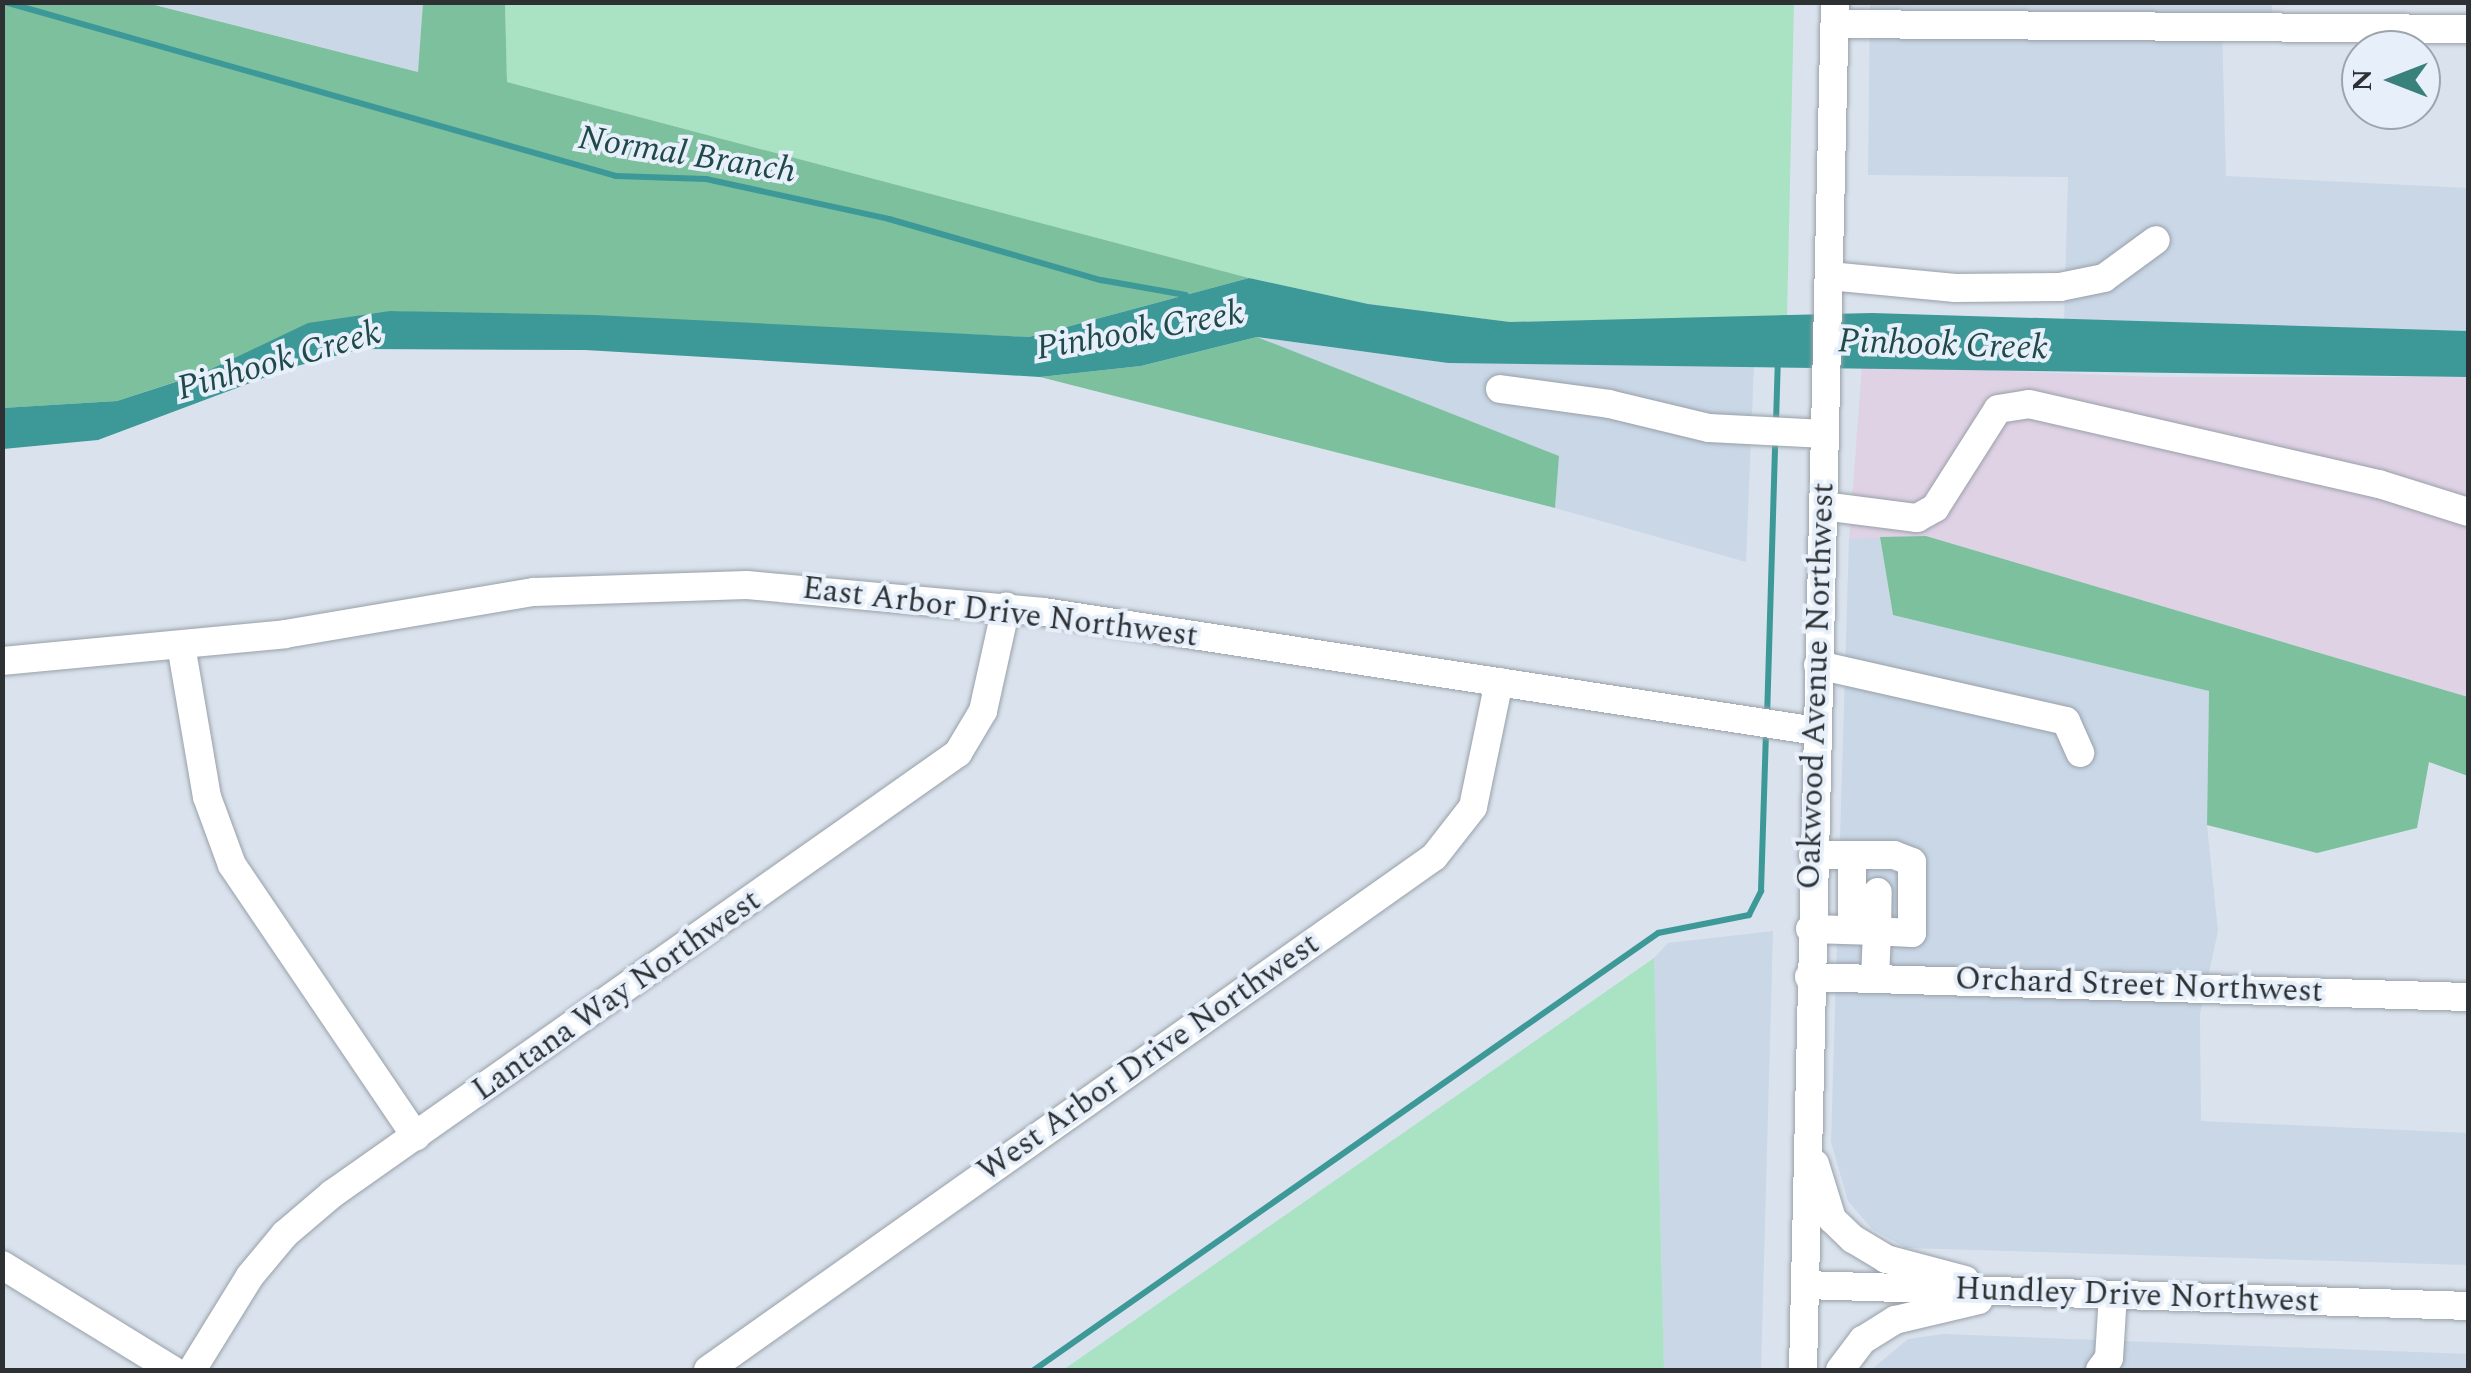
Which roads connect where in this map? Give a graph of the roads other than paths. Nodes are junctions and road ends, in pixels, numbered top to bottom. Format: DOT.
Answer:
graph roads {
  1 [pos="1835,14"];
  2 [pos="2468,29"];
  3 [pos="2156,240"];
  4 [pos="1829,276"];
  5 [pos="1500,389"];
  6 [pos="1824,434"];
  7 [pos="1823,506"];
  8 [pos="2468,512"];
  9 [pos="1006,607"];
  10 [pos="181,645"];
  11 [pos="2,660"];
  12 [pos="1818,665"];
  13 [pos="1499,682"];
  14 [pos="1816,731"];
  15 [pos="2080,753"];
  16 [pos="1813,854"];
  17 [pos="1871,867"];
  18 [pos="1810,929"];
  19 [pos="1864,931"];
  20 [pos="1809,976"];
  21 [pos="1875,978"];
  22 [pos="2468,997"];
  23 [pos="1807,1125"];
  24 [pos="416,1137"];
  25 [pos="2,1265"];
  26 [pos="1804,1286"];
  27 [pos="2010,1292"];
  28 [pos="2113,1295"];
  29 [pos="2468,1306"];
  30 [pos="173,1370"];
  31 [pos="192,1370"];
  32 [pos="708,1370"];
  33 [pos="1803,1370"];
  34 [pos="1840,1370"];
  35 [pos="2100,1370"];
  1 -- 2 [label="street"];
  1 -- 4 [label="street, Oakwood Avenue Northwest"];
  3 -- 4 [label="street"];
  4 -- 6 [label="street, Oakwood Avenue Northwest"];
  5 -- 6 [label="street"];
  6 -- 7 [label="street, Oakwood Avenue Northwest"];
  7 -- 8 [label="street"];
  7 -- 12 [label="street, Oakwood Avenue Northwest"];
  9 -- 10 [label="street, East Arbor Drive Northwest"];
  9 -- 13 [label="street, East Arbor Drive Northwest"];
  9 -- 24 [label="street, Lantana Way Northwest"];
  10 -- 11 [label="street, East Arbor Drive Northwest"];
  10 -- 24 [label="street"];
  12 -- 14 [label="street, Oakwood Avenue Northwest"];
  12 -- 15 [label="street"];
  13 -- 14 [label="street, East Arbor Drive Northwest"];
  13 -- 32 [label="street, West Arbor Drive Northwest"];
  14 -- 16 [label="street, Oakwood Avenue Northwest"];
  16 -- 17 [label="street"];
  16 -- 18 [label="street, Oakwood Avenue Northwest"];
  17 -- 19 [label="street"];
  17 -- 19 [label="street"];
  17 -- 19 [label="street"];
  18 -- 19 [label="street"];
  18 -- 20 [label="street, Oakwood Avenue Northwest"];
  19 -- 21 [label="street"];
  20 -- 21 [label="street, Orchard Street Northwest"];
  20 -- 23 [label="street, Oakwood Avenue Northwest"];
  21 -- 22 [label="street, Orchard Street Northwest"];
  23 -- 26 [label="street, Oakwood Avenue Northwest"];
  23 -- 27 [label="street"];
  24 -- 31 [label="street, Lantana Way Northwest"];
  25 -- 30 [label="street"];
  26 -- 27 [label="street, Hundley Drive Northwest"];
  26 -- 33 [label="street, Oakwood Avenue Northwest"];
  27 -- 28 [label="street, Hundley Drive Northwest"];
  27 -- 34 [label="street"];
  28 -- 29 [label="street, Hundley Drive Northwest"];
  28 -- 35 [label="street"];
}
